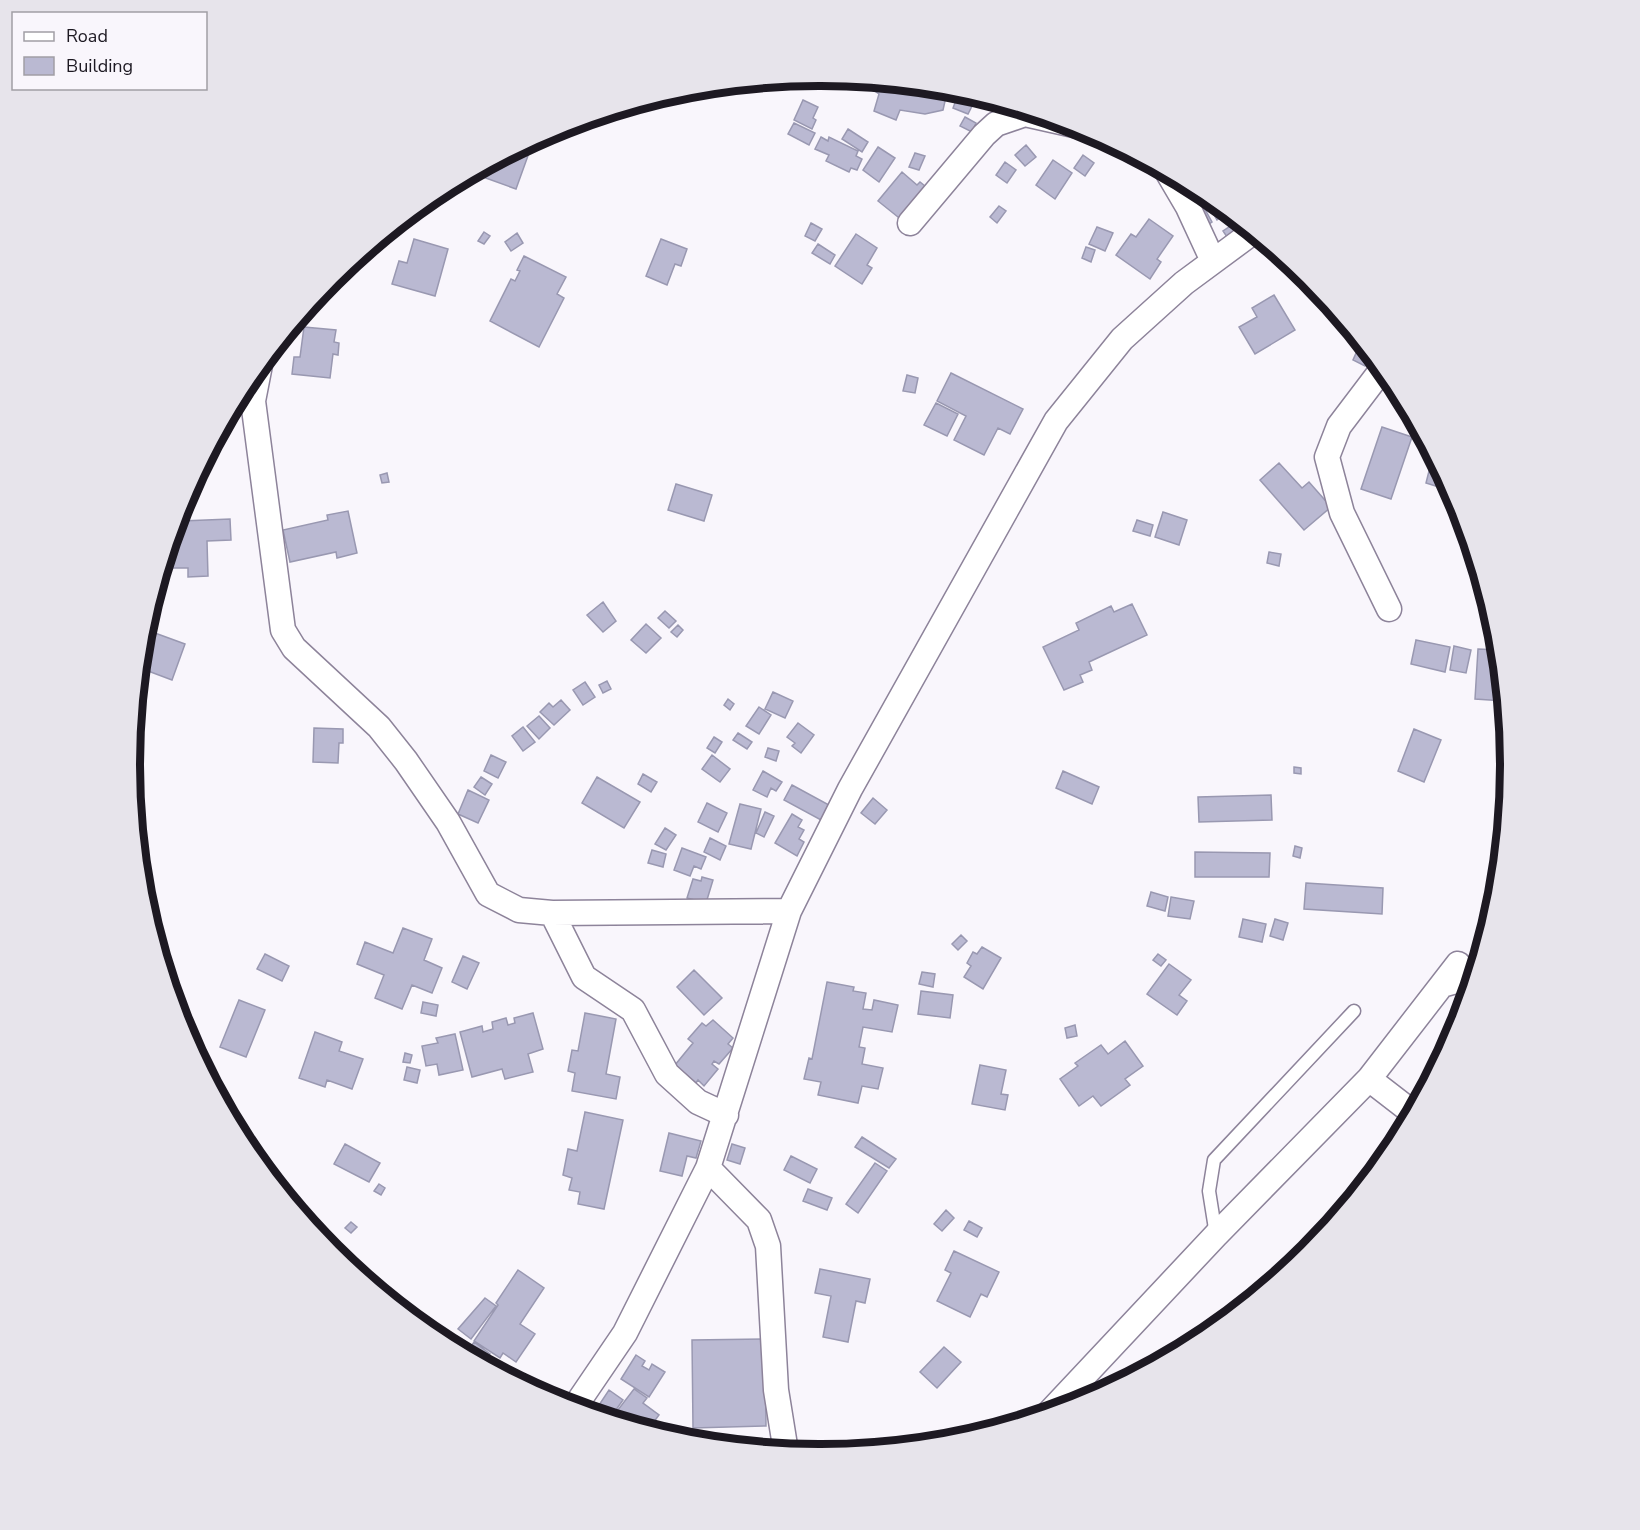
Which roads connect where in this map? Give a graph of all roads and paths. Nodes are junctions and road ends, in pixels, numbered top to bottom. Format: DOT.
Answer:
graph roads {
  1 [pos="1019,116"];
  2 [pos="1176,187"];
  3 [pos="910,223"];
  4 [pos="1247,237"];
  5 [pos="1214,261"];
  6 [pos="1377,376"];
  7 [pos="256,386"];
  8 [pos="1389,609"];
  9 [pos="789,911"];
  10 [pos="552,913"];
  11 [pos="1466,970"];
  12 [pos="1354,1011"];
  13 [pos="1369,1079"];
  14 [pos="1406,1108"];
  15 [pos="726,1115"];
  16 [pos="708,1168"];
  17 [pos="1216,1235"];
  18 [pos="579,1400"];
  19 [pos="1062,1400"];
  20 [pos="785,1443"];
  1 -- 3 [label="street"];
  2 -- 5 [label="street"];
  4 -- 5 [label="street"];
  5 -- 9 [label="street"];
  6 -- 8 [label="street"];
  7 -- 10 [label="street"];
  9 -- 10 [label="street"];
  9 -- 15 [label="street"];
  10 -- 15 [label="street"];
  11 -- 13 [label="street"];
  12 -- 17 [label="lane"];
  13 -- 14 [label="street"];
  13 -- 17 [label="street"];
  15 -- 16 [label="street"];
  16 -- 18 [label="street"];
  16 -- 20 [label="street"];
  17 -- 19 [label="street"];
}
